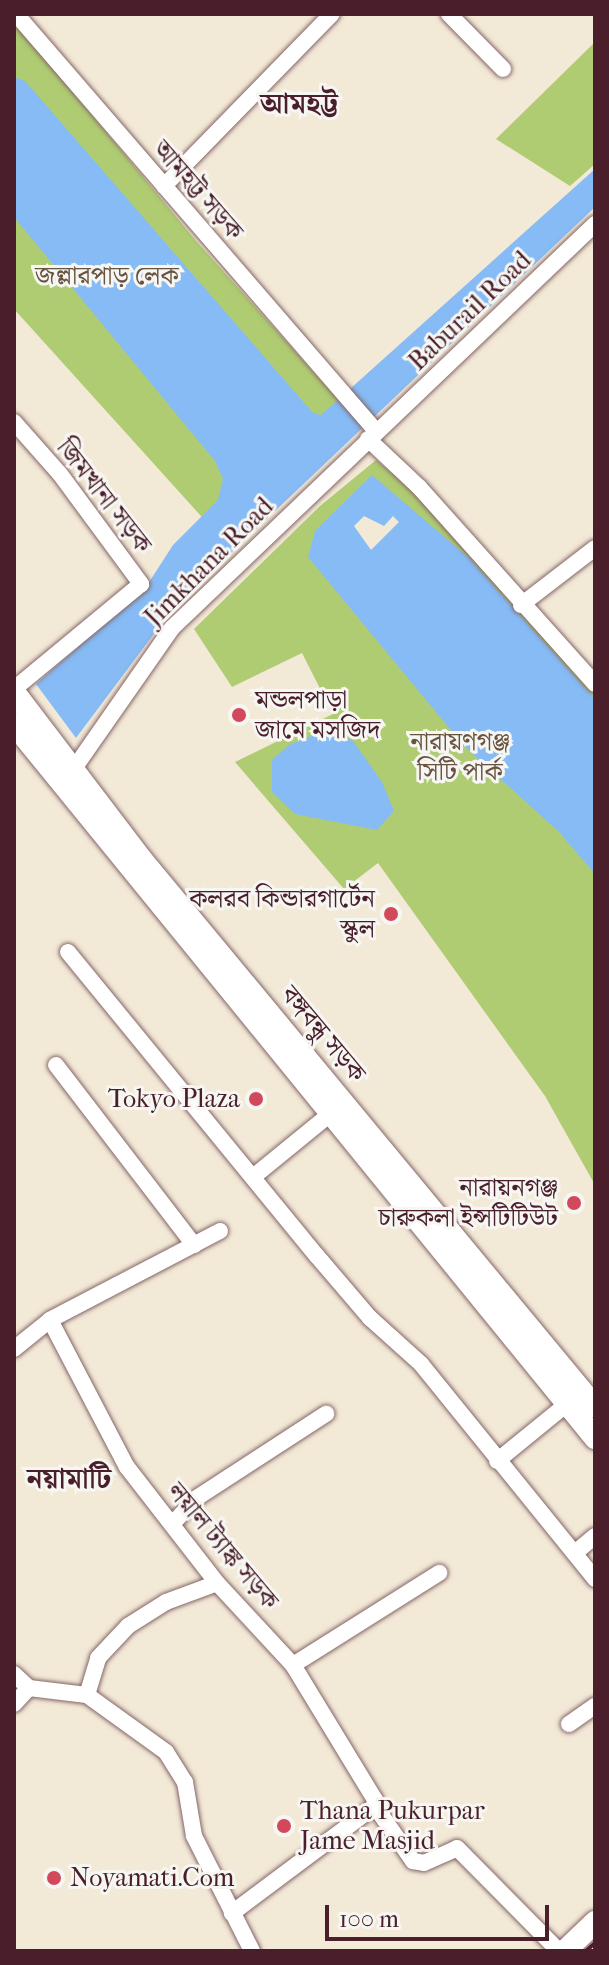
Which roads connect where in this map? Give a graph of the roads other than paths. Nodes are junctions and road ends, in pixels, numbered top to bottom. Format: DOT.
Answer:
graph roads {
  1 [pos="16,14"];
  2 [pos="332,14"];
  3 [pos="449,14"];
  4 [pos="503,69"];
  5 [pos="164,186"];
  6 [pos="595,224"];
  7 [pos="14,422"];
  8 [pos="372,432"];
  9 [pos="595,548"];
  10 [pos="521,605"];
  11 [pos="595,684"];
  12 [pos="14,690"];
  13 [pos="14,724"];
  14 [pos="73,770"];
  15 [pos="68,952"];
  16 [pos="56,1065"];
  17 [pos="329,1115"];
  18 [pos="253,1177"];
  19 [pos="220,1231"];
  20 [pos="194,1245"];
  21 [pos="50,1320"];
  22 [pos="14,1349"];
  23 [pos="567,1404"];
  24 [pos="595,1407"];
  25 [pos="326,1414"];
  26 [pos="595,1438"];
  27 [pos="497,1461"];
  28 [pos="172,1524"];
  29 [pos="595,1536"];
  30 [pos="576,1552"];
  31 [pos="439,1573"];
  32 [pos="595,1579"];
  33 [pos="217,1583"];
  34 [pos="293,1665"];
  35 [pos="14,1674"];
  36 [pos="29,1688"];
  37 [pos="87,1695"];
  38 [pos="14,1704"];
  39 [pos="595,1706"];
  40 [pos="569,1724"];
  41 [pos="375,1806"];
  42 [pos="232,1913"];
  43 [pos="595,1922"];
  44 [pos="252,1951"];
  45 [pos="559,1951"];
  46 [pos="565,1951"];
  1 -- 5 [label="street, আমহট্ট সড়ক"];
  2 -- 5 [label="street"];
  3 -- 4 [label="street"];
  5 -- 8 [label="street, আমহট্ট সড়ক"];
  6 -- 8 [label="street, Baburail Road"];
  7 -- 12 [label="street, জিমখানা সড়ক"];
  8 -- 10 [label="street, আমহট্ট সড়ক"];
  8 -- 14 [label="street, Jimkhana Road"];
  9 -- 10 [label="street"];
  10 -- 11 [label="street, আমহট্ট সড়ক"];
  12 -- 14 [label="main road, বঙ্গবন্ধু সড়ক"];
  13 -- 17 [label="main road, বঙ্গবন্ধু সড়ক"];
  14 -- 24 [label="main road, বঙ্গবন্ধু সড়ক"];
  15 -- 18 [label="street"];
  16 -- 20 [label="street"];
  17 -- 18 [label="street"];
  17 -- 23 [label="main road, বঙ্গবন্ধু সড়ক"];
  18 -- 27 [label="street"];
  19 -- 20 [label="street"];
  20 -- 21 [label="street"];
  21 -- 22 [label="street"];
  21 -- 28 [label="street, লয়াল ট্যাঙ্ক সড়ক"];
  23 -- 26 [label="main road, বঙ্গবন্ধু সড়ক"];
  23 -- 27 [label="street"];
  25 -- 28 [label="street"];
  27 -- 30 [label="street"];
  28 -- 33 [label="street, লয়াল ট্যাঙ্ক সড়ক"];
  29 -- 30 [label="street"];
  30 -- 32 [label="street"];
  31 -- 34 [label="street"];
  33 -- 34 [label="street, লয়াল ট্যাঙ্ক সড়ক"];
  33 -- 37 [label="street"];
  34 -- 41 [label="street, লয়াল ট্যাঙ্ক সড়ক"];
  35 -- 36 [label="street"];
  36 -- 37 [label="street"];
  36 -- 38 [label="street"];
  37 -- 42 [label="street"];
  39 -- 40 [label="street"];
  41 -- 42 [label="street"];
  41 -- 45 [label="street, লয়াল ট্যাঙ্ক সড়ক"];
  42 -- 44 [label="street"];
  43 -- 46 [label="main road"];
}
